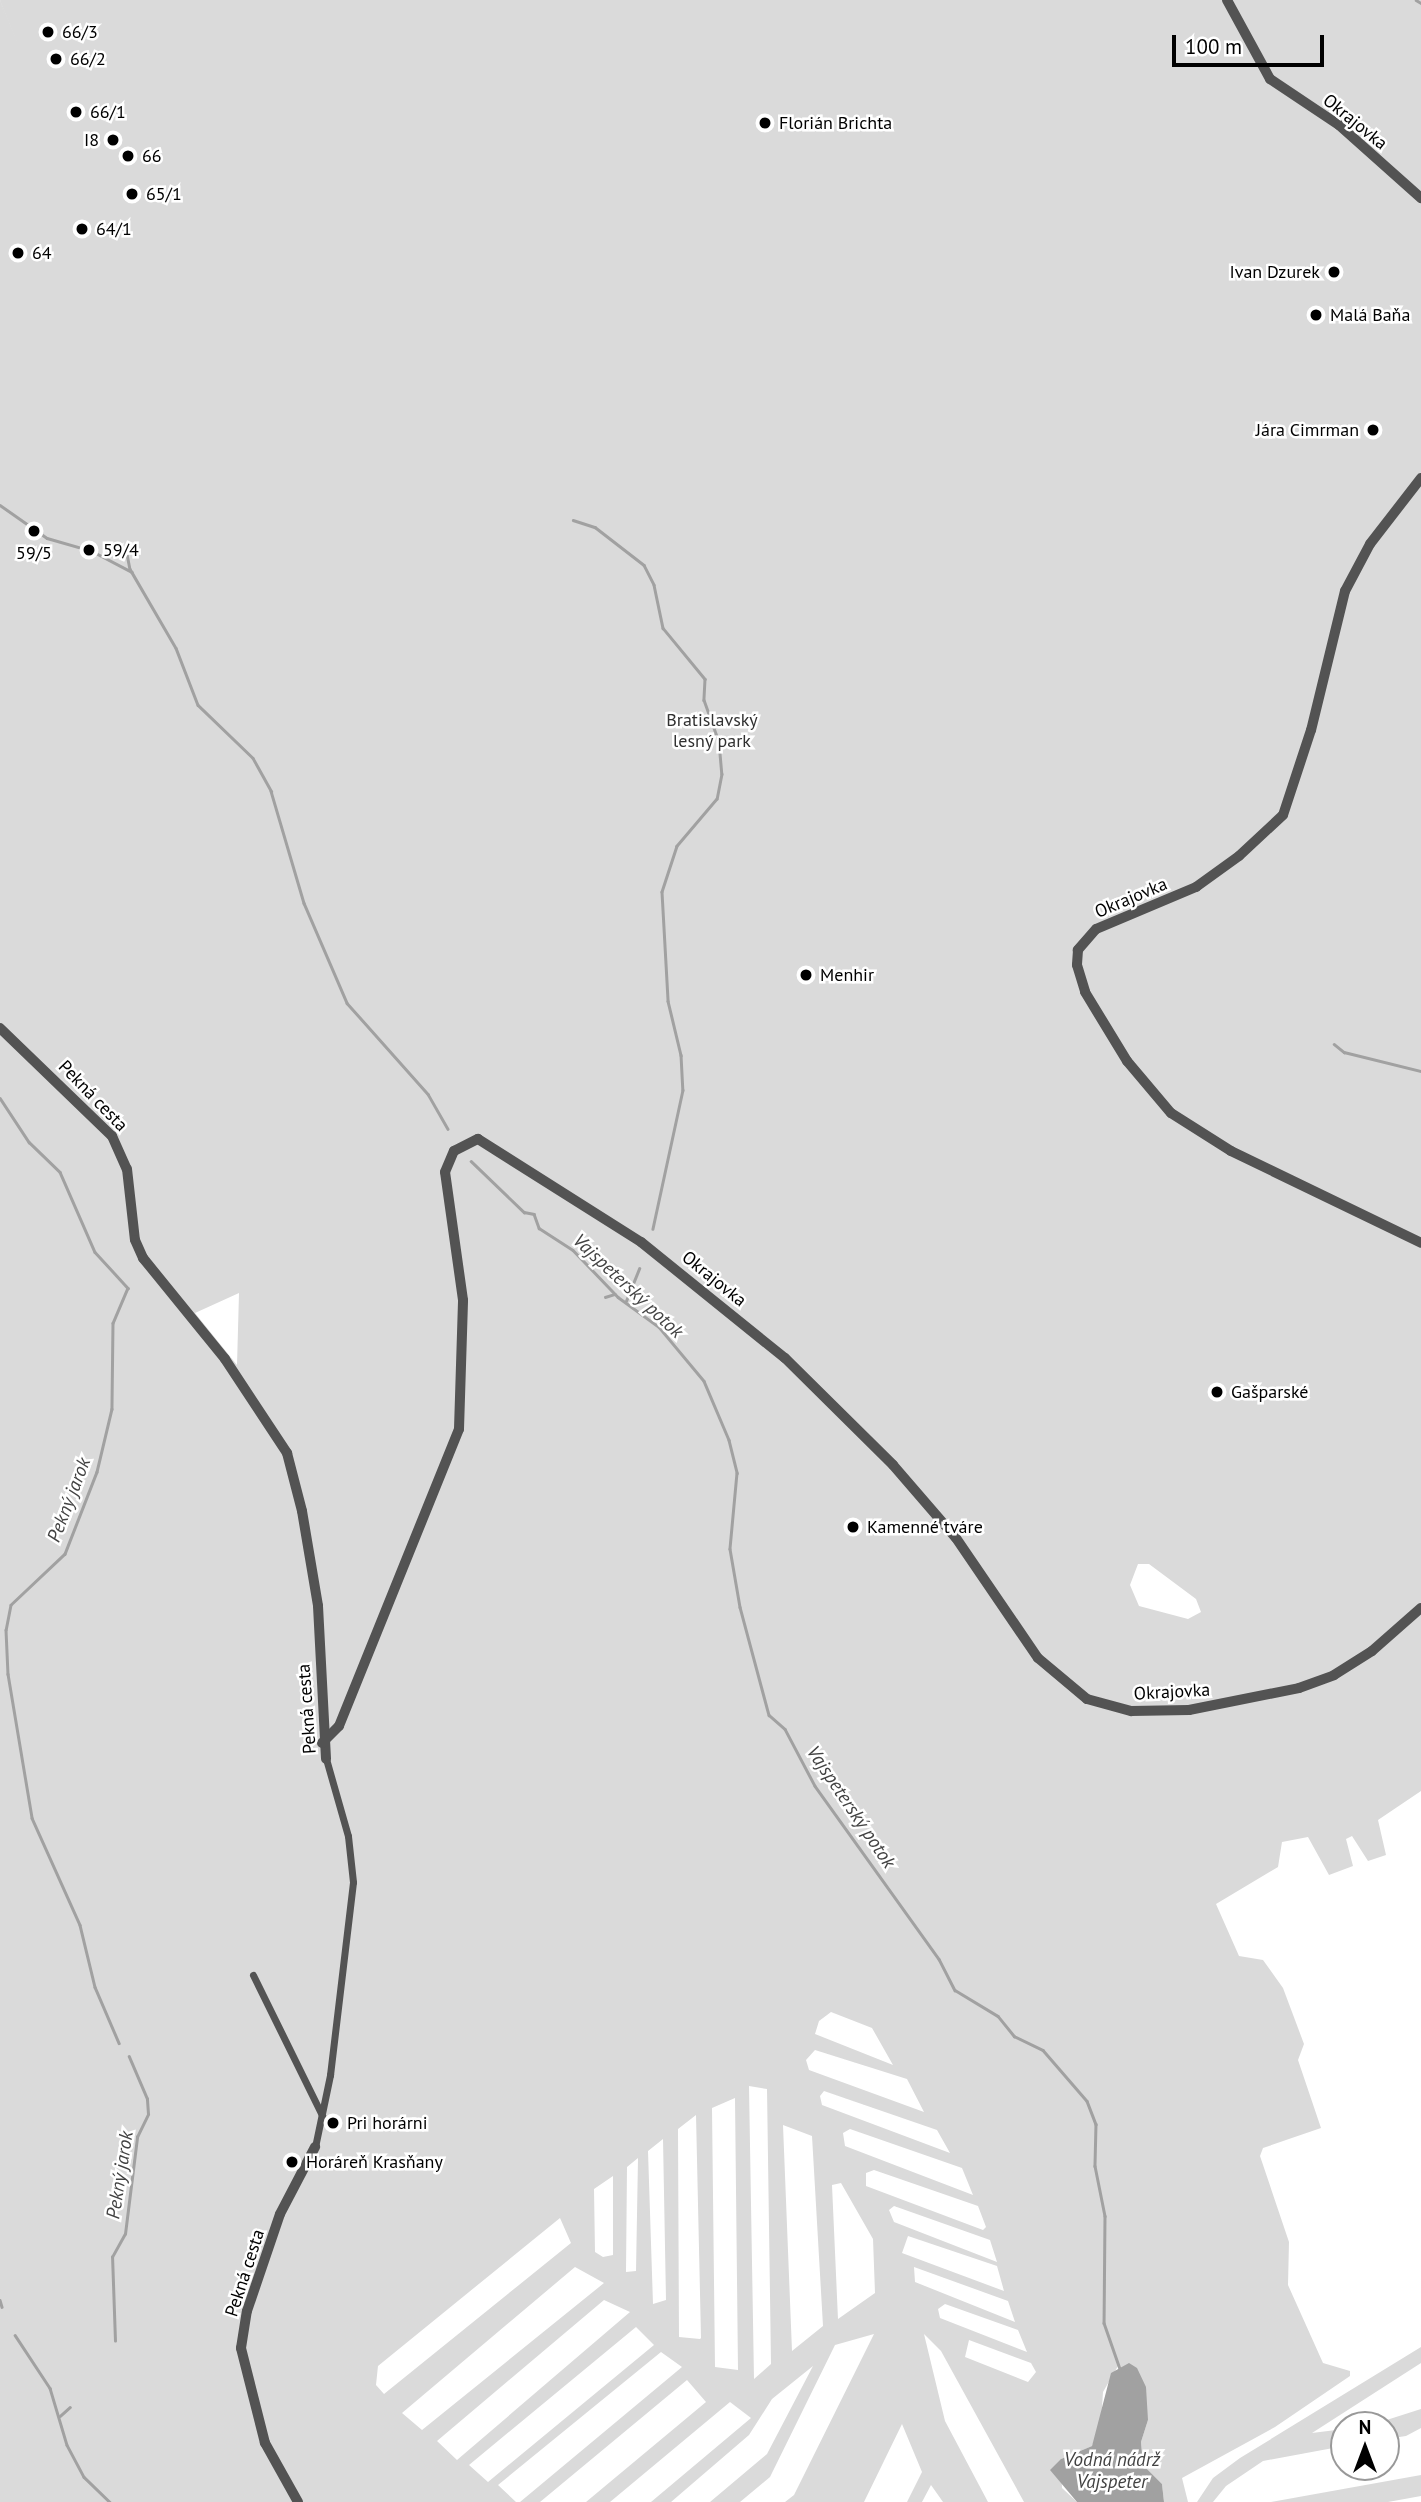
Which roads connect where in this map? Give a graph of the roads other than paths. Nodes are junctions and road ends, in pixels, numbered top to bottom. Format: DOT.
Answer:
graph roads {
  1 [pos="1227,0"];
  2 [pos="1421,198"];
  3 [pos="1421,478"];
  4 [pos="0,1028"];
  5 [pos="1421,1243"];
  6 [pos="1421,1608"];
  7 [pos="322,1743"];
  8 [pos="326,1759"];
  9 [pos="253,1975"];
  10 [pos="324,2118"];
  11 [pos="314,2147"];
  12 [pos="298,2502"];
  1 -- 2 [label="street, Okrajovka"];
  3 -- 5 [label="street, Okrajovka"];
  4 -- 7 [label="street, Pekná cesta"];
  6 -- 7 [label="street, Okrajovka"];
  7 -- 8 [label="street, Pekná cesta"];
  8 -- 10 [label="street, Pekná cesta"];
  9 -- 10 [label="street"];
  10 -- 11 [label="street, Pekná cesta"];
  11 -- 12 [label="street, Pekná cesta"];
}
